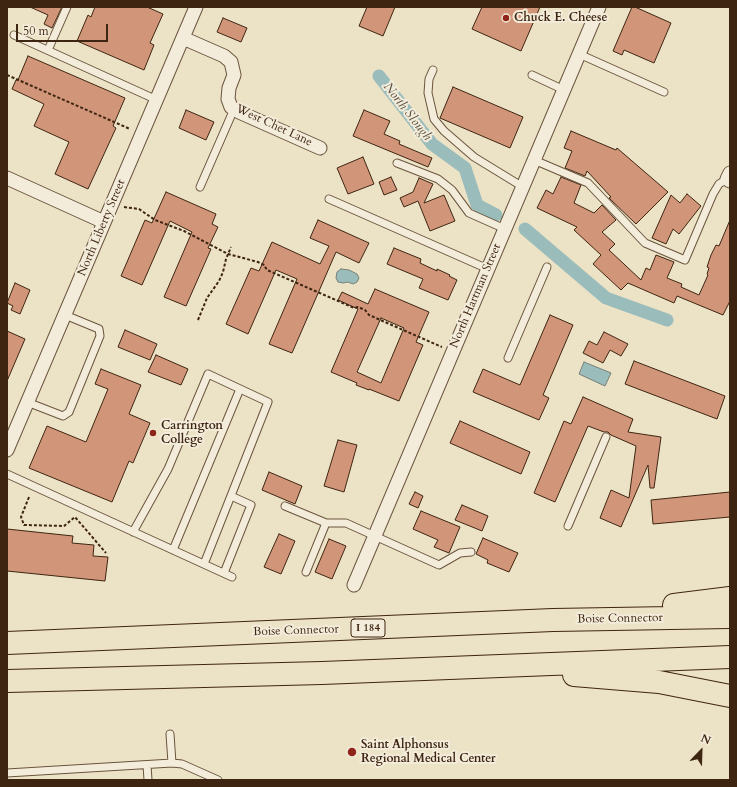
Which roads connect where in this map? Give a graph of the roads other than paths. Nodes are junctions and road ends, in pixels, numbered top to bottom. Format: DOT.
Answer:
graph roads {
  1 [pos="67,7"];
  2 [pos="196,7"];
  3 [pos="599,7"];
  4 [pos="14,34"];
  5 [pos="183,38"];
  6 [pos="48,50"];
  7 [pos="579,54"];
  8 [pos="433,70"];
  9 [pos="532,75"];
  10 [pos="564,90"];
  11 [pos="664,92"];
  12 [pos="157,100"];
  13 [pos="234,109"];
  14 [pos="320,148"];
  15 [pos="534,160"];
  16 [pos="397,163"];
  17 [pos="7,178"];
  18 [pos="729,178"];
  19 [pos="200,187"];
  20 [pos="522,187"];
  21 [pos="329,198"];
  22 [pos="104,222"];
  23 [pos="505,228"];
  24 [pos="547,267"];
  25 [pos="488,269"];
  26 [pos="65,315"];
  27 [pos="508,358"];
  28 [pos="240,389"];
  29 [pos="27,402"];
  30 [pos="606,437"];
  31 [pos="7,450"];
  32 [pos="7,474"];
  33 [pos="231,496"];
  34 [pos="285,506"];
  35 [pos="326,523"];
  36 [pos="568,526"];
  37 [pos="134,532"];
  38 [pos="375,535"];
  39 [pos="173,550"];
  40 [pos="471,552"];
  41 [pos="204,564"];
  42 [pos="306,572"];
  43 [pos="224,573"];
  44 [pos="232,577"];
  45 [pos="354,585"];
  46 [pos="730,598"];
  47 [pos="730,617"];
  48 [pos="552,620"];
  49 [pos="7,643"];
  50 [pos="730,657"];
  51 [pos="474,668"];
  52 [pos="7,681"];
  53 [pos="730,696"];
  54 [pos="170,734"];
  55 [pos="172,763"];
  56 [pos="147,765"];
  57 [pos="7,773"];
  58 [pos="148,780"];
  59 [pos="218,780"];
  1 -- 6 [label="lane"];
  2 -- 5 [label="street, North Liberty Street"];
  3 -- 7 [label="street, North Hartman Street"];
  4 -- 6 [label="lane"];
  5 -- 12 [label="street, North Liberty Street"];
  5 -- 13 [label="street, West Chet Lane"];
  6 -- 12 [label="lane"];
  7 -- 10 [label="street, North Hartman Street"];
  7 -- 11 [label="lane"];
  8 -- 20 [label="lane"];
  9 -- 10 [label="lane"];
  10 -- 15 [label="street, North Hartman Street"];
  12 -- 22 [label="street, North Liberty Street"];
  13 -- 14 [label="street, West Chet Lane"];
  13 -- 19 [label="lane"];
  15 -- 18 [label="lane"];
  15 -- 20 [label="street, North Hartman Street"];
  16 -- 23 [label="lane"];
  17 -- 22 [label="street"];
  20 -- 23 [label="street, North Hartman Street"];
  21 -- 25 [label="lane"];
  22 -- 26 [label="street, North Liberty Street"];
  23 -- 25 [label="street, North Hartman Street"];
  24 -- 27 [label="lane"];
  25 -- 38 [label="street, North Hartman Street"];
  26 -- 29 [label="street, North Liberty Street"];
  26 -- 29 [label="lane"];
  28 -- 33 [label="lane"];
  28 -- 37 [label="lane"];
  28 -- 39 [label="lane"];
  29 -- 31 [label="street, North Liberty Street"];
  30 -- 36 [label="lane"];
  32 -- 37 [label="lane"];
  33 -- 41 [label="lane"];
  33 -- 43 [label="lane"];
  34 -- 35 [label="lane"];
  35 -- 38 [label="lane"];
  35 -- 42 [label="lane"];
  37 -- 39 [label="lane"];
  38 -- 40 [label="lane"];
  38 -- 45 [label="street, North Hartman Street"];
  39 -- 41 [label="lane"];
  41 -- 43 [label="lane"];
  43 -- 44 [label="lane"];
  46 -- 48 [label="highway"];
  47 -- 48 [label="highway, Boise Connector / I 184"];
  48 -- 49 [label="highway, Boise Connector / I 184"];
  50 -- 51 [label="highway"];
  51 -- 52 [label="highway"];
  51 -- 53 [label="highway"];
  54 -- 55 [label="lane"];
  55 -- 56 [label="lane"];
  55 -- 59 [label="lane"];
  56 -- 57 [label="lane"];
  56 -- 58 [label="lane"];
}
